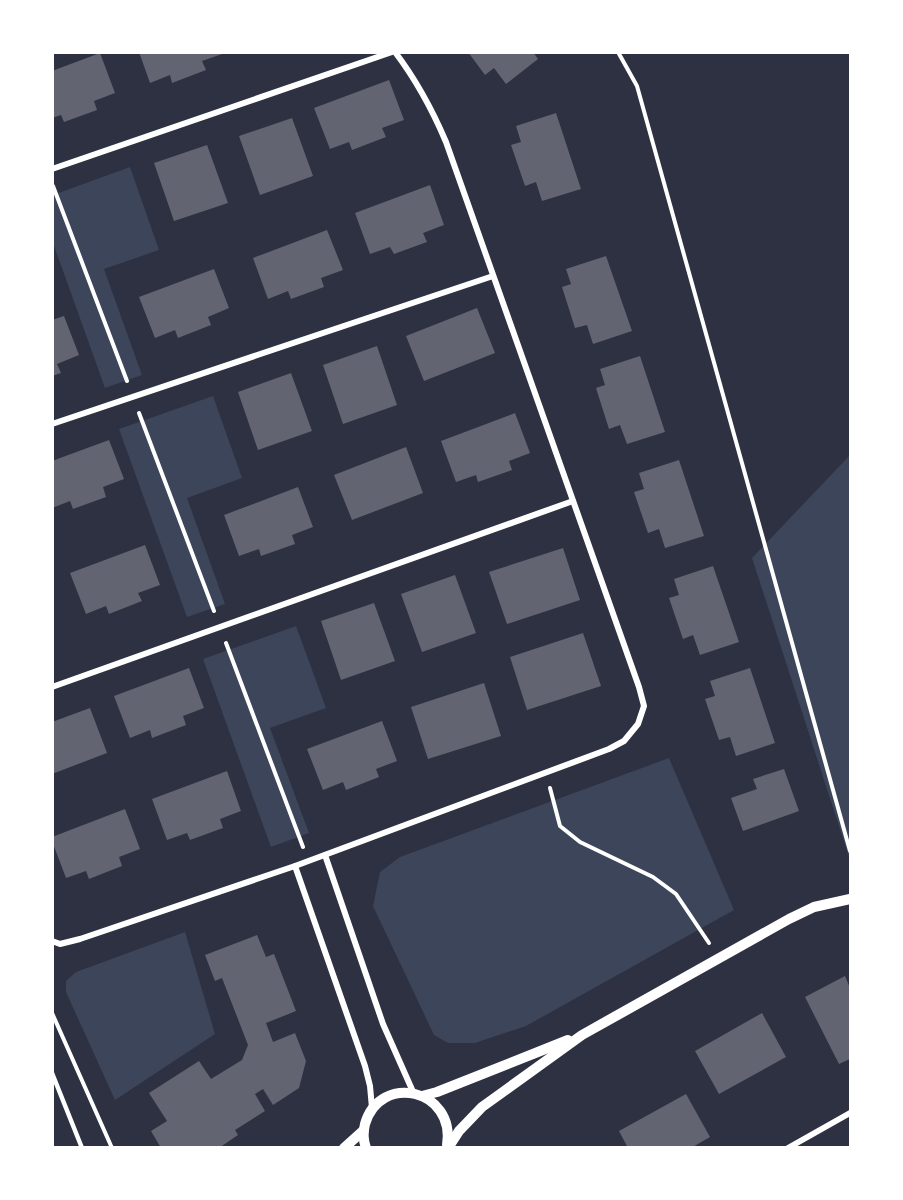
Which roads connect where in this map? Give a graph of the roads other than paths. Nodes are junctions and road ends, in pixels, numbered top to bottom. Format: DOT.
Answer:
graph roads {
  1 [pos="394,52"];
  2 [pos="52,169"];
  3 [pos="493,276"];
  4 [pos="52,424"];
  5 [pos="573,501"];
  6 [pos="52,687"];
  7 [pos="325,855"];
  8 [pos="295,866"];
  9 [pos="850,899"];
  10 [pos="52,941"];
  11 [pos="582,1035"];
  12 [pos="52,1073"];
  13 [pos="418,1095"];
  14 [pos="372,1110"];
  15 [pos="850,1113"];
  16 [pos="364,1130"];
  17 [pos="82,1148"];
  18 [pos="344,1148"];
  19 [pos="366,1148"];
  20 [pos="447,1148"];
  21 [pos="788,1148"];
  1 -- 2 [label="street"];
  1 -- 3 [label="street"];
  3 -- 4 [label="street"];
  3 -- 5 [label="street"];
  5 -- 6 [label="street"];
  5 -- 7 [label="street"];
  7 -- 8 [label="street"];
  7 -- 13 [label="street"];
  8 -- 10 [label="street"];
  8 -- 14 [label="street"];
  9 -- 11 [label="street"];
  11 -- 13 [label="street"];
  11 -- 20 [label="street"];
  12 -- 17 [label="lane"];
  13 -- 14 [label="street"];
  13 -- 20 [label="street"];
  14 -- 16 [label="street"];
  15 -- 21 [label="street"];
  16 -- 18 [label="street"];
  16 -- 19 [label="street"];
}
